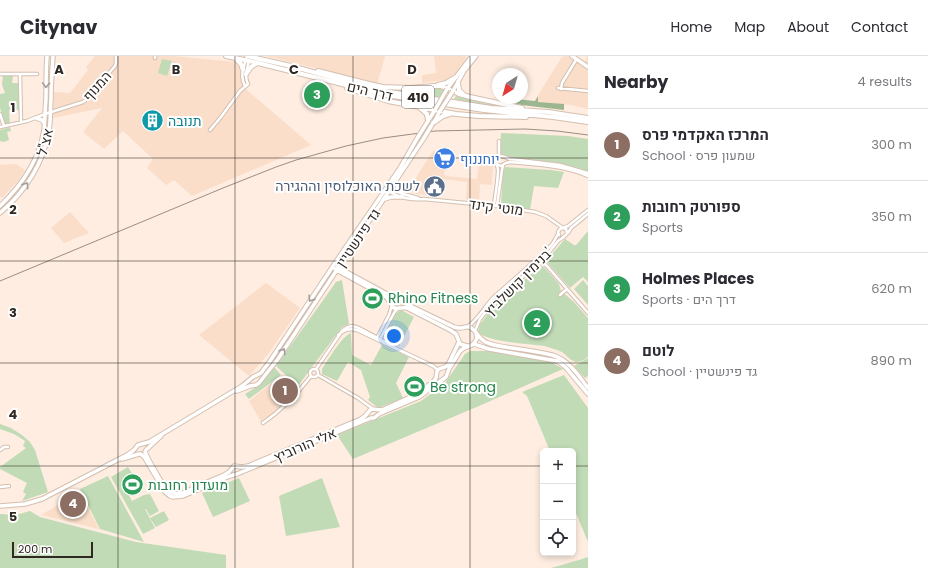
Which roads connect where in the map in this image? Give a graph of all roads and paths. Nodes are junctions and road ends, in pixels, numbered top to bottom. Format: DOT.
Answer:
graph roads {
  1 [pos="47,56"];
  2 [pos="53,56"];
  3 [pos="116,56"];
  4 [pos="226,56"];
  5 [pos="257,56"];
  6 [pos="472,56"];
  7 [pos="476,56"];
  8 [pos="572,56"];
  9 [pos="234,58"];
  10 [pos="248,58"];
  11 [pos="263,60"];
  12 [pos="576,60"];
  13 [pos="258,63"];
  14 [pos="467,64"];
  15 [pos="291,66"];
  16 [pos="588,67"];
  17 [pos="245,72"];
  18 [pos="0,74"];
  19 [pos="20,74"];
  20 [pos="38,74"];
  21 [pos="456,77"];
  22 [pos="324,80"];
  23 [pos="458,82"];
  24 [pos="435,86"];
  25 [pos="448,89"];
  26 [pos="453,91"];
  27 [pos="588,91"];
  28 [pos="466,96"];
  29 [pos="50,103"];
  30 [pos="418,107"];
  31 [pos="61,109"];
  32 [pos="435,110"];
  33 [pos="440,111"];
  34 [pos="548,112"];
  35 [pos="50,113"];
  36 [pos="0,114"];
  37 [pos="45,114"];
  38 [pos="456,114"];
  39 [pos="553,117"];
  40 [pos="36,118"];
  41 [pos="588,118"];
  42 [pos="428,121"];
  43 [pos="21,122"];
  44 [pos="588,122"];
  45 [pos="433,123"];
  46 [pos="44,124"];
  47 [pos="4,126"];
  48 [pos="0,127"];
  49 [pos="210,130"];
  50 [pos="500,141"];
  51 [pos="499,156"];
  52 [pos="503,156"];
  53 [pos="497,164"];
  54 [pos="504,165"];
  55 [pos="588,173"];
  56 [pos="588,176"];
  57 [pos="398,179"];
  58 [pos="386,188"];
  59 [pos="390,190"];
  60 [pos="402,195"];
  61 [pos="383,201"];
  62 [pos="0,206"];
  63 [pos="496,206"];
  64 [pos="588,210"];
  65 [pos="0,213"];
  66 [pos="588,214"];
  67 [pos="563,228"];
  68 [pos="567,233"];
  69 [pos="558,234"];
  70 [pos="564,237"];
  71 [pos="546,256"];
  72 [pos="342,262"];
  73 [pos="538,262"];
  74 [pos="333,266"];
  75 [pos="548,266"];
  76 [pos="337,269"];
  77 [pos="346,273"];
  78 [pos="330,280"];
  79 [pos="567,289"];
  80 [pos="560,295"];
  81 [pos="396,298"];
  82 [pos="402,302"];
  83 [pos="391,304"];
  84 [pos="399,308"];
  85 [pos="588,313"];
  86 [pos="465,327"];
  87 [pos="476,332"];
  88 [pos="378,338"];
  89 [pos="458,340"];
  90 [pos="474,344"];
  91 [pos="467,346"];
  92 [pos="443,368"];
  93 [pos="316,369"];
  94 [pos="438,372"];
  95 [pos="447,372"];
  96 [pos="318,375"];
  97 [pos="311,376"];
  98 [pos="253,377"];
  99 [pos="443,378"];
  100 [pos="260,382"];
  101 [pos="256,385"];
  102 [pos="588,388"];
  103 [pos="229,394"];
  104 [pos="588,394"];
  105 [pos="366,403"];
  106 [pos="374,409"];
  107 [pos="368,412"];
  108 [pos="376,416"];
  109 [pos="371,418"];
  110 [pos="263,423"];
  111 [pos="164,433"];
  112 [pos="141,444"];
  113 [pos="8,446"];
  114 [pos="137,447"];
  115 [pos="0,450"];
  116 [pos="146,451"];
  117 [pos="140,454"];
  118 [pos="112,463"];
  119 [pos="238,466"];
  120 [pos="231,469"];
  121 [pos="239,473"];
  122 [pos="234,475"];
  123 [pos="9,486"];
  124 [pos="0,488"];
  125 [pos="0,506"];
  1 -- 37 [label="street, אצ\"ל, one-way"];
  2 -- 29 [label="street, אצ\"ל"];
  3 -- 31 [label="street, המנוף"];
  4 -- 9 [label="main road, דרך הים / 410"];
  5 -- 11 [label="main road"];
  6 -- 14 [label="street"];
  7 -- 14 [label="street"];
  8 -- 12 [label="street"];
  9 -- 10 [label="main road, דרך הים / 410"];
  9 -- 17 [label="main road"];
  10 -- 11 [label="main road, דרך הים / 410"];
  10 -- 13 [label="main road, דרך הים / 410"];
  10 -- 17 [label="street"];
  11 -- 15 [label="main road, דרך הים / 410"];
  12 -- 16 [label="street"];
  12 -- 27 [label="street"];
  13 -- 17 [label="main road"];
  13 -- 22 [label="main road, דרך הים / 410"];
  14 -- 21 [label="street, גד פינשטיין"];
  14 -- 23 [label="street, גד פינשטיין"];
  15 -- 24 [label="main road"];
  15 -- 34 [label="main road, דרך הים / 410"];
  17 -- 49 [label="street"];
  18 -- 19 [label="street"];
  19 -- 20 [label="street"];
  19 -- 43 [label="street"];
  21 -- 24 [label="main road"];
  21 -- 25 [label="street, גד פינשטיין"];
  22 -- 30 [label="main road"];
  22 -- 39 [label="main road, דרך הים / 410"];
  23 -- 26 [label="street, גד פינשטיין"];
  23 -- 28 [label="main road"];
  24 -- 25 [label="main road"];
  25 -- 26 [label="main road, bridge"];
  25 -- 32 [label="street, גד פינשטיין, bridge"];
  26 -- 28 [label="main road"];
  26 -- 33 [label="street, גד פינשטיין, bridge"];
  28 -- 34 [label="main road"];
  29 -- 31 [label="street"];
  29 -- 35 [label="street, אצ\"ל"];
  30 -- 32 [label="main road"];
  30 -- 42 [label="main road"];
  31 -- 35 [label="street, המנוף"];
  32 -- 33 [label="main road, bridge"];
  32 -- 42 [label="street, גד פינשטיין"];
  33 -- 38 [label="main road"];
  33 -- 45 [label="street, גד פינשטיין"];
  34 -- 41 [label="main road, דרך הים / 410"];
  35 -- 37 [label="street, המנוף"];
  65 -- 35 [label="street, אצ\"ל, one-way"];
  36 -- 47 [label="street"];
  37 -- 40 [label="street, המנוף"];
  37 -- 46 [label="street, אצ\"ל"];
  38 -- 39 [label="main road"];
  38 -- 45 [label="main road"];
  39 -- 44 [label="main road, דרך הים / 410"];
  40 -- 43 [label="street, המנוף"];
  40 -- 46 [label="street"];
  42 -- 58 [label="street, גד פינשטיין, bridge"];
  43 -- 47 [label="street, המנוף"];
  45 -- 57 [label="street, גד פינשטיין, bridge"];
  46 -- 62 [label="street, אצ\"ל"];
  47 -- 48 [label="street, המנוף"];
  50 -- 51 [label="street"];
  51 -- 52 [label="street"];
  51 -- 53 [label="street"];
  52 -- 54 [label="street"];
  52 -- 55 [label="street"];
  53 -- 54 [label="street"];
  53 -- 63 [label="street"];
  54 -- 56 [label="street"];
  54 -- 63 [label="street"];
  57 -- 59 [label="street, גד פינשטיין"];
  57 -- 60 [label="street"];
  58 -- 59 [label="street"];
  58 -- 74 [label="street, גד פינשטיין"];
  59 -- 60 [label="street, מוטי קינד"];
  59 -- 61 [label="street, גד פינשטיין"];
  60 -- 61 [label="street"];
  60 -- 63 [label="street, מוטי קינד"];
  61 -- 72 [label="street, גד פינשטיין"];
  63 -- 67 [label="street, מוטי קינד"];
  64 -- 67 [label="street"];
  66 -- 68 [label="street"];
  67 -- 68 [label="street"];
  67 -- 69 [label="street"];
  68 -- 70 [label="street"];
  69 -- 70 [label="street"];
  69 -- 86 [label="street, בנימין קושלביץ'"];
  70 -- 71 [label="street, בנימין קושלביץ'"];
  71 -- 73 [label="street, בנימין קושלביץ'"];
  71 -- 75 [label="street"];
  72 -- 76 [label="street, גד פינשטיין"];
  72 -- 77 [label="street"];
  73 -- 75 [label="street"];
  73 -- 87 [label="street, בנימין קושלביץ'"];
  74 -- 76 [label="street"];
  74 -- 98 [label="street, גד פינשטיין, one-way"];
  75 -- 79 [label="street"];
  76 -- 77 [label="street"];
  76 -- 78 [label="street, גד פינשטיין"];
  77 -- 78 [label="street"];
  77 -- 81 [label="street"];
  77 -- 83 [label="street"];
  100 -- 78 [label="street, גד פינשטיין, one-way"];
  79 -- 80 [label="street"];
  79 -- 85 [label="street"];
  81 -- 82 [label="street"];
  81 -- 83 [label="street"];
  82 -- 84 [label="street"];
  82 -- 86 [label="street"];
  83 -- 84 [label="street"];
  83 -- 88 [label="street"];
  84 -- 88 [label="street"];
  84 -- 89 [label="street"];
  86 -- 87 [label="street"];
  86 -- 89 [label="street"];
  87 -- 90 [label="street"];
  87 -- 102 [label="street"];
  88 -- 93 [label="street"];
  88 -- 94 [label="street"];
  89 -- 91 [label="street"];
  89 -- 92 [label="street"];
  90 -- 91 [label="street"];
  90 -- 104 [label="street"];
  91 -- 95 [label="street"];
  92 -- 94 [label="street"];
  92 -- 95 [label="street"];
  93 -- 96 [label="street"];
  93 -- 97 [label="street"];
  94 -- 99 [label="street"];
  94 -- 106 [label="street"];
  95 -- 99 [label="street"];
  96 -- 97 [label="street"];
  96 -- 105 [label="street"];
  97 -- 110 [label="street"];
  98 -- 100 [label="street"];
  98 -- 101 [label="street"];
  98 -- 103 [label="street, גד פינשטיין"];
  99 -- 108 [label="street"];
  100 -- 101 [label="street"];
  101 -- 103 [label="street, גד פינשטיין"];
  103 -- 111 [label="street, גד פינשטיין"];
  105 -- 106 [label="street"];
  105 -- 107 [label="street"];
  106 -- 107 [label="street"];
  106 -- 108 [label="street"];
  107 -- 109 [label="street"];
  107 -- 119 [label="street, אלי הורוביץ"];
  108 -- 109 [label="street"];
  109 -- 121 [label="street, אלי הורוביץ"];
  111 -- 112 [label="street, גד פינשטיין"];
  111 -- 116 [label="street, גד פינשטיין"];
  112 -- 114 [label="street"];
  112 -- 116 [label="street"];
  113 -- 115 [label="street"];
  114 -- 117 [label="street"];
  114 -- 118 [label="street"];
  116 -- 117 [label="street"];
  116 -- 120 [label="street"];
  117 -- 118 [label="street"];
  117 -- 122 [label="street"];
  118 -- 125 [label="street"];
  119 -- 120 [label="street"];
  119 -- 121 [label="street"];
  120 -- 122 [label="street"];
  121 -- 122 [label="street"];
  123 -- 124 [label="street"];
}
